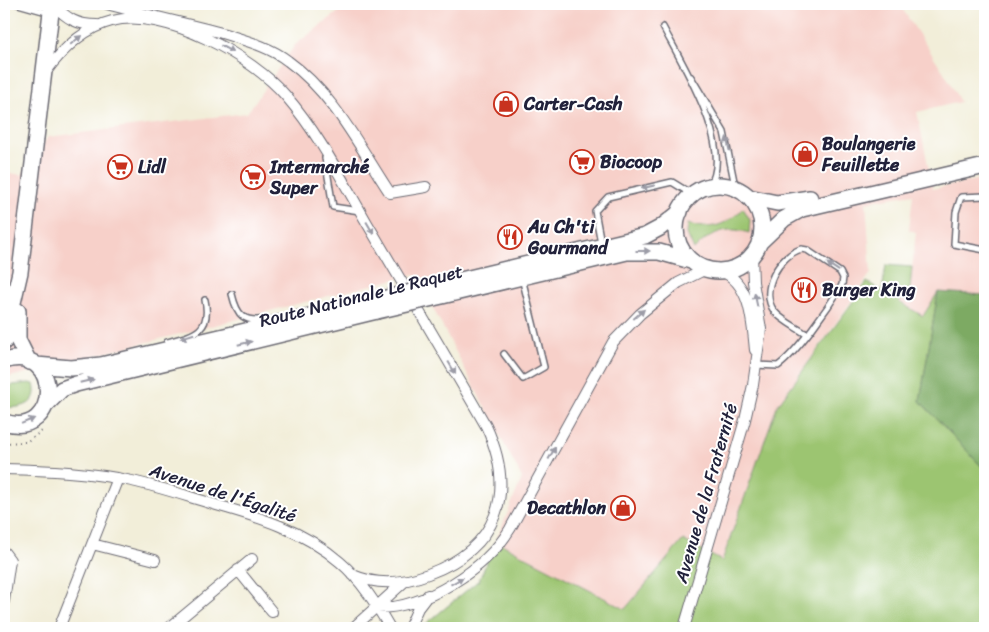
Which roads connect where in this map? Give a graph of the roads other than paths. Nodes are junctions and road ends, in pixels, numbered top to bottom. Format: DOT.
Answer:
graph roads {
  1 [pos="18,4"];
  2 [pos="107,4"];
  3 [pos="52,7"];
  4 [pos="98,25"];
  5 [pos="663,27"];
  6 [pos="682,65"];
  7 [pos="43,76"];
  8 [pos="321,143"];
  9 [pos="985,156"];
  10 [pos="985,166"];
  11 [pos="426,187"];
  12 [pos="710,187"];
  13 [pos="693,194"];
  14 [pos="743,194"];
  15 [pos="985,196"];
  16 [pos="360,212"];
  17 [pos="680,212"];
  18 [pos="602,247"];
  19 [pos="756,249"];
  20 [pos="985,250"];
  21 [pos="691,261"];
  22 [pos="706,269"];
  23 [pos="721,271"];
  24 [pos="20,272"];
  25 [pos="520,272"];
  26 [pos="232,294"];
  27 [pos="205,300"];
  28 [pos="328,304"];
  29 [pos="373,307"];
  30 [pos="275,317"];
  31 [pos="806,334"];
  32 [pos="4,342"];
  33 [pos="504,354"];
  34 [pos="4,361"];
  35 [pos="147,361"];
  36 [pos="33,364"];
  37 [pos="756,365"];
  38 [pos="46,405"];
  39 [pos="4,422"];
  40 [pos="4,468"];
  41 [pos="118,478"];
  42 [pos="92,544"];
  43 [pos="4,552"];
  44 [pos="252,559"];
  45 [pos="155,560"];
  46 [pos="238,570"];
  47 [pos="353,574"];
  48 [pos="407,580"];
  49 [pos="428,594"];
  50 [pos="4,601"];
  51 [pos="378,608"];
  52 [pos="272,612"];
  53 [pos="59,628"];
  54 [pos="169,628"];
  55 [pos="353,628"];
  56 [pos="390,628"];
  57 [pos="409,628"];
  58 [pos="684,628"];
  1 -- 3 [label="lane"];
  2 -- 11 [label="street"];
  3 -- 4 [label="street"];
  3 -- 7 [label="main road"];
  7 -- 4 [label="street, one-way"];
  4 -- 8 [label="street, one-way"];
  5 -- 6 [label="lane"];
  6 -- 12 [label="lane"];
  14 -- 6 [label="lane, one-way"];
  7 -- 24 [label="main road"];
  8 -- 16 [label="street"];
  8 -- 16 [label="lane"];
  9 -- 14 [label="main road"];
  10 -- 19 [label="main road"];
  12 -- 13 [label="main road"];
  12 -- 14 [label="main road"];
  13 -- 17 [label="main road"];
  13 -- 18 [label="lane, one-way"];
  14 -- 19 [label="main road"];
  15 -- 20 [label="lane"];
  16 -- 48 [label="street, one-way"];
  17 -- 18 [label="main road, Route Nationale Le Raquet"];
  17 -- 21 [label="main road"];
  18 -- 25 [label="main road, Route Nationale Le Raquet"];
  19 -- 23 [label="main road"];
  37 -- 19 [label="street, Avenue de la Fraternité, one-way"];
  21 -- 22 [label="main road"];
  25 -- 21 [label="main road, Route Nationale Le Raquet, one-way"];
  22 -- 23 [label="main road"];
  49 -- 22 [label="street, one-way"];
  23 -- 37 [label="street, Avenue de la Fraternité"];
  24 -- 32 [label="main road"];
  24 -- 36 [label="main road"];
  25 -- 29 [label="main road, Route Nationale Le Raquet, bridge"];
  25 -- 33 [label="lane"];
  26 -- 30 [label="lane"];
  27 -- 35 [label="lane, one-way"];
  28 -- 29 [label="lane"];
  29 -- 35 [label="main road, Route Nationale Le Raquet"];
  31 -- 31 [label="lane, one-way"];
  31 -- 37 [label="lane"];
  34 -- 36 [label="main road, Route Nationale Le Raquet"];
  35 -- 36 [label="main road, Route Nationale Le Raquet"];
  38 -- 35 [label="main road, Route Nationale Le Raquet, one-way"];
  36 -- 38 [label="main road"];
  37 -- 58 [label="street, Avenue de la Fraternité"];
  39 -- 38 [label="main road, Route Nationale Le Raquet, one-way"];
  40 -- 41 [label="street, Avenue de l'Égalité"];
  41 -- 42 [label="street"];
  41 -- 47 [label="street, Avenue de l'Égalité"];
  42 -- 45 [label="street"];
  42 -- 53 [label="street"];
  43 -- 50 [label="street"];
  44 -- 46 [label="street"];
  46 -- 52 [label="street"];
  46 -- 54 [label="street"];
  47 -- 48 [label="street"];
  47 -- 51 [label="street, Avenue de l'Égalité"];
  48 -- 51 [label="street"];
  49 -- 51 [label="street"];
  49 -- 57 [label="street"];
  51 -- 55 [label="street"];
  51 -- 56 [label="street, Avenue de l'Égalité"];
}
